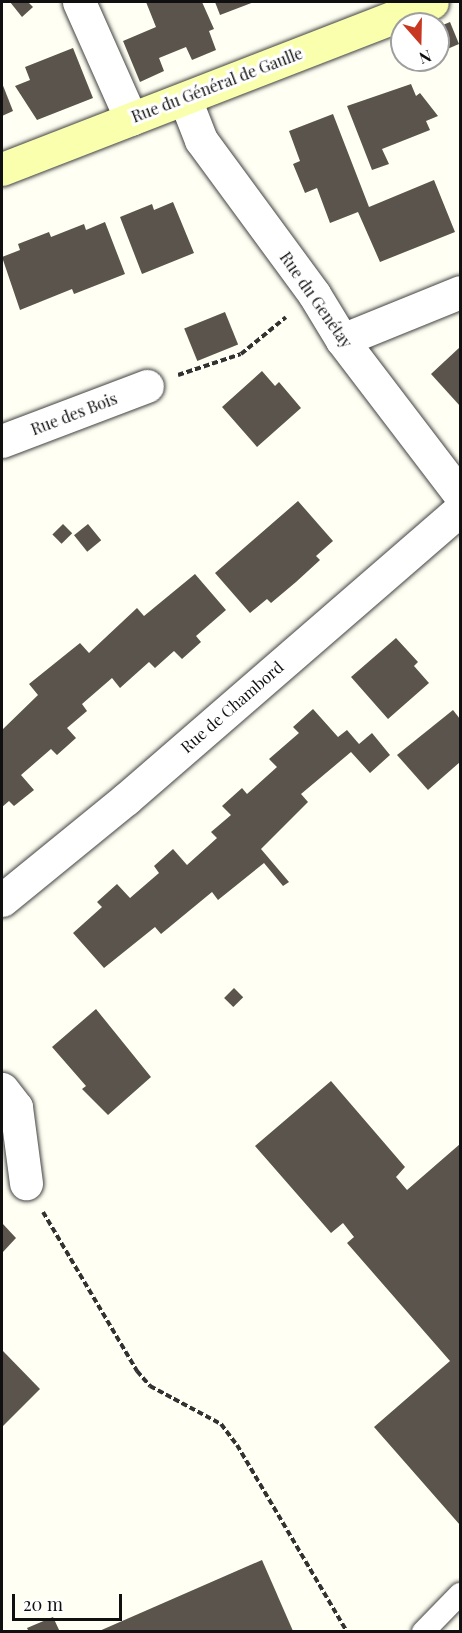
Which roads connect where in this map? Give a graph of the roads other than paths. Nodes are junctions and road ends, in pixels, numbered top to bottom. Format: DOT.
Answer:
graph roads {
  1 [pos="79,2"];
  2 [pos="432,2"];
  3 [pos="185,99"];
  4 [pos="131,119"];
  5 [pos="2,169"];
  6 [pos="460,292"];
  7 [pos="342,340"];
  8 [pos="147,386"];
  9 [pos="2,441"];
  10 [pos="460,495"];
  11 [pos="460,510"];
  12 [pos="2,900"];
  13 [pos="2,1089"];
  14 [pos="26,1183"];
  15 [pos="460,1594"];
  16 [pos="423,1632"];
  1 -- 4 [label="street"];
  2 -- 3 [label="street, Rue du Général de Gaulle"];
  3 -- 4 [label="street, Rue du Général de Gaulle"];
  3 -- 7 [label="street, Rue du Genétay"];
  4 -- 5 [label="street, Rue du Général de Gaulle"];
  6 -- 7 [label="street"];
  7 -- 10 [label="street, Rue du Genétay"];
  8 -- 9 [label="street, Rue des Bois"];
  11 -- 12 [label="street, Rue de Chambord"];
  13 -- 14 [label="street"];
  15 -- 16 [label="lane"];
}
